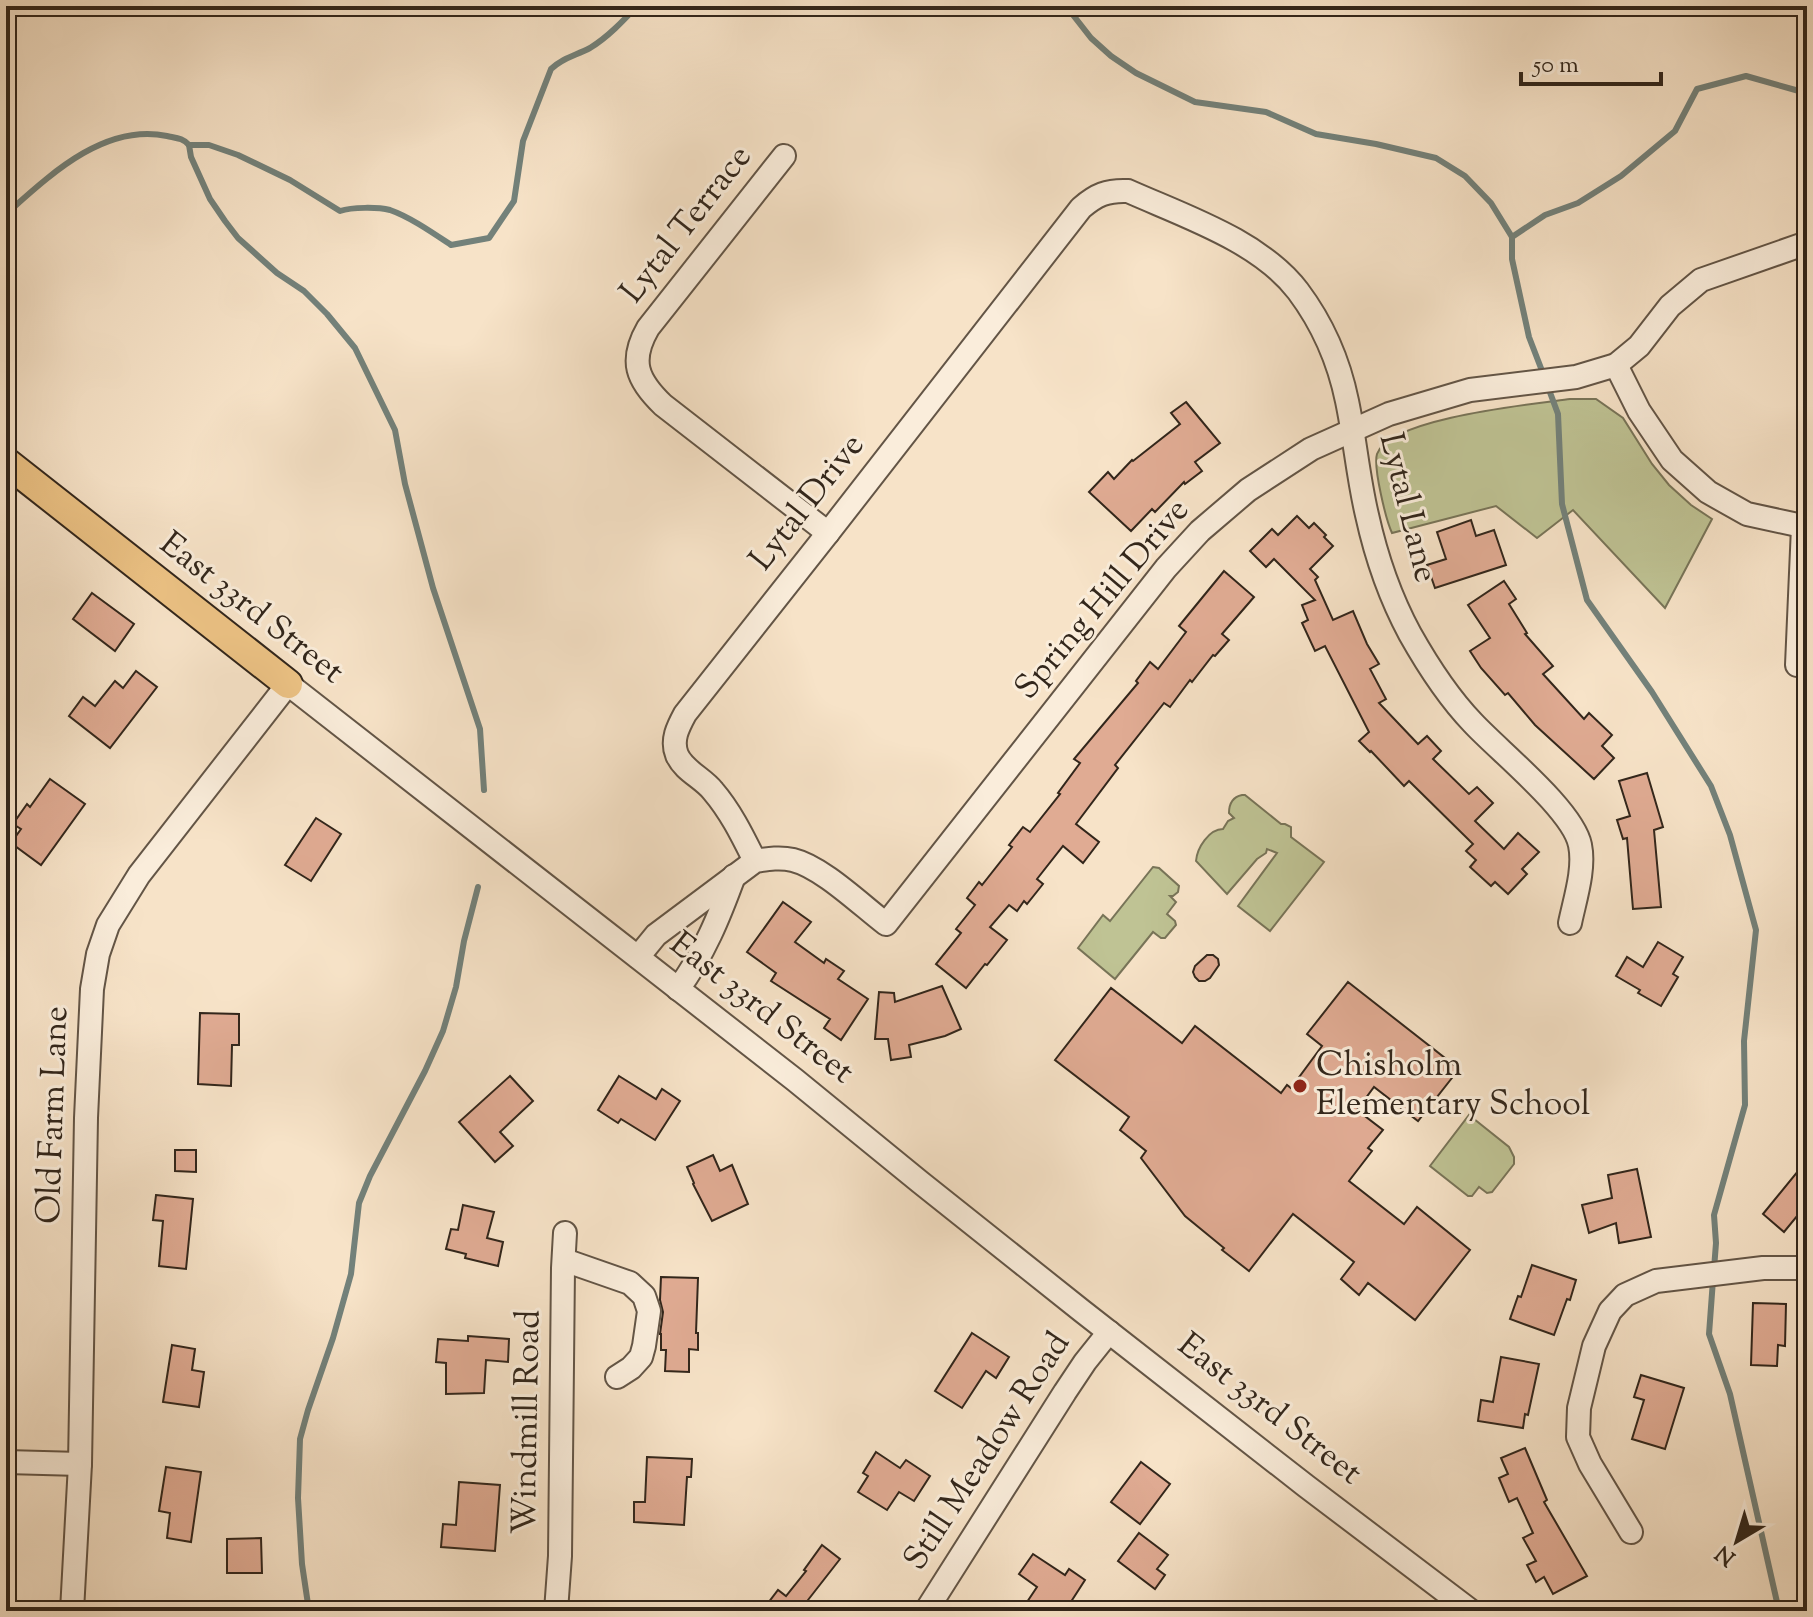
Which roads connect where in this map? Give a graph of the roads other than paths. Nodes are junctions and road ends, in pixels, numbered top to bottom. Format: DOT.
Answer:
graph roads {
  1 [pos="784,156"];
  2 [pos="1095,196"];
  3 [pos="1807,243"];
  4 [pos="1616,365"];
  5 [pos="1352,430"];
  6 [pos="6,462"];
  7 [pos="1805,527"];
  8 [pos="828,533"];
  9 [pos="1797,665"];
  10 [pos="288,684"];
  11 [pos="755,861"];
  12 [pos="734,876"];
  13 [pos="1570,923"];
  14 [pos="638,957"];
  15 [pos="678,989"];
  16 [pos="565,1233"];
  17 [pos="564,1260"];
  18 [pos="1807,1268"];
  19 [pos="1109,1332"];
  20 [pos="617,1377"];
  21 [pos="6,1462"];
  22 [pos="80,1464"];
  23 [pos="1631,1532"];
  24 [pos="72,1611"];
  25 [pos="556,1611"];
  26 [pos="926,1611"];
  27 [pos="1471,1611"];
  1 -- 8 [label="street, Lytal Terrace"];
  2 -- 5 [label="street, Lytal Lane"];
  2 -- 8 [label="street, Lytal Drive"];
  3 -- 4 [label="street, Spring Hill Drive"];
  4 -- 5 [label="street, Spring Hill Drive"];
  4 -- 7 [label="street"];
  5 -- 11 [label="street, Spring Hill Drive"];
  5 -- 13 [label="street, Lytal Lane"];
  6 -- 10 [label="main road, East 33rd Street"];
  7 -- 9 [label="street"];
  8 -- 11 [label="street, Lytal Drive"];
  10 -- 14 [label="street, East 33rd Street"];
  10 -- 22 [label="street, Old Farm Lane"];
  11 -- 12 [label="street"];
  12 -- 14 [label="street"];
  12 -- 15 [label="street"];
  14 -- 15 [label="street, East 33rd Street"];
  15 -- 19 [label="street, East 33rd Street"];
  16 -- 17 [label="street, Windmill Road"];
  17 -- 20 [label="street"];
  17 -- 25 [label="street, Windmill Road"];
  18 -- 23 [label="street"];
  19 -- 26 [label="street, Still Meadow Road"];
  19 -- 27 [label="street, East 33rd Street"];
  21 -- 22 [label="street"];
  22 -- 24 [label="street, Old Farm Lane"];
}
